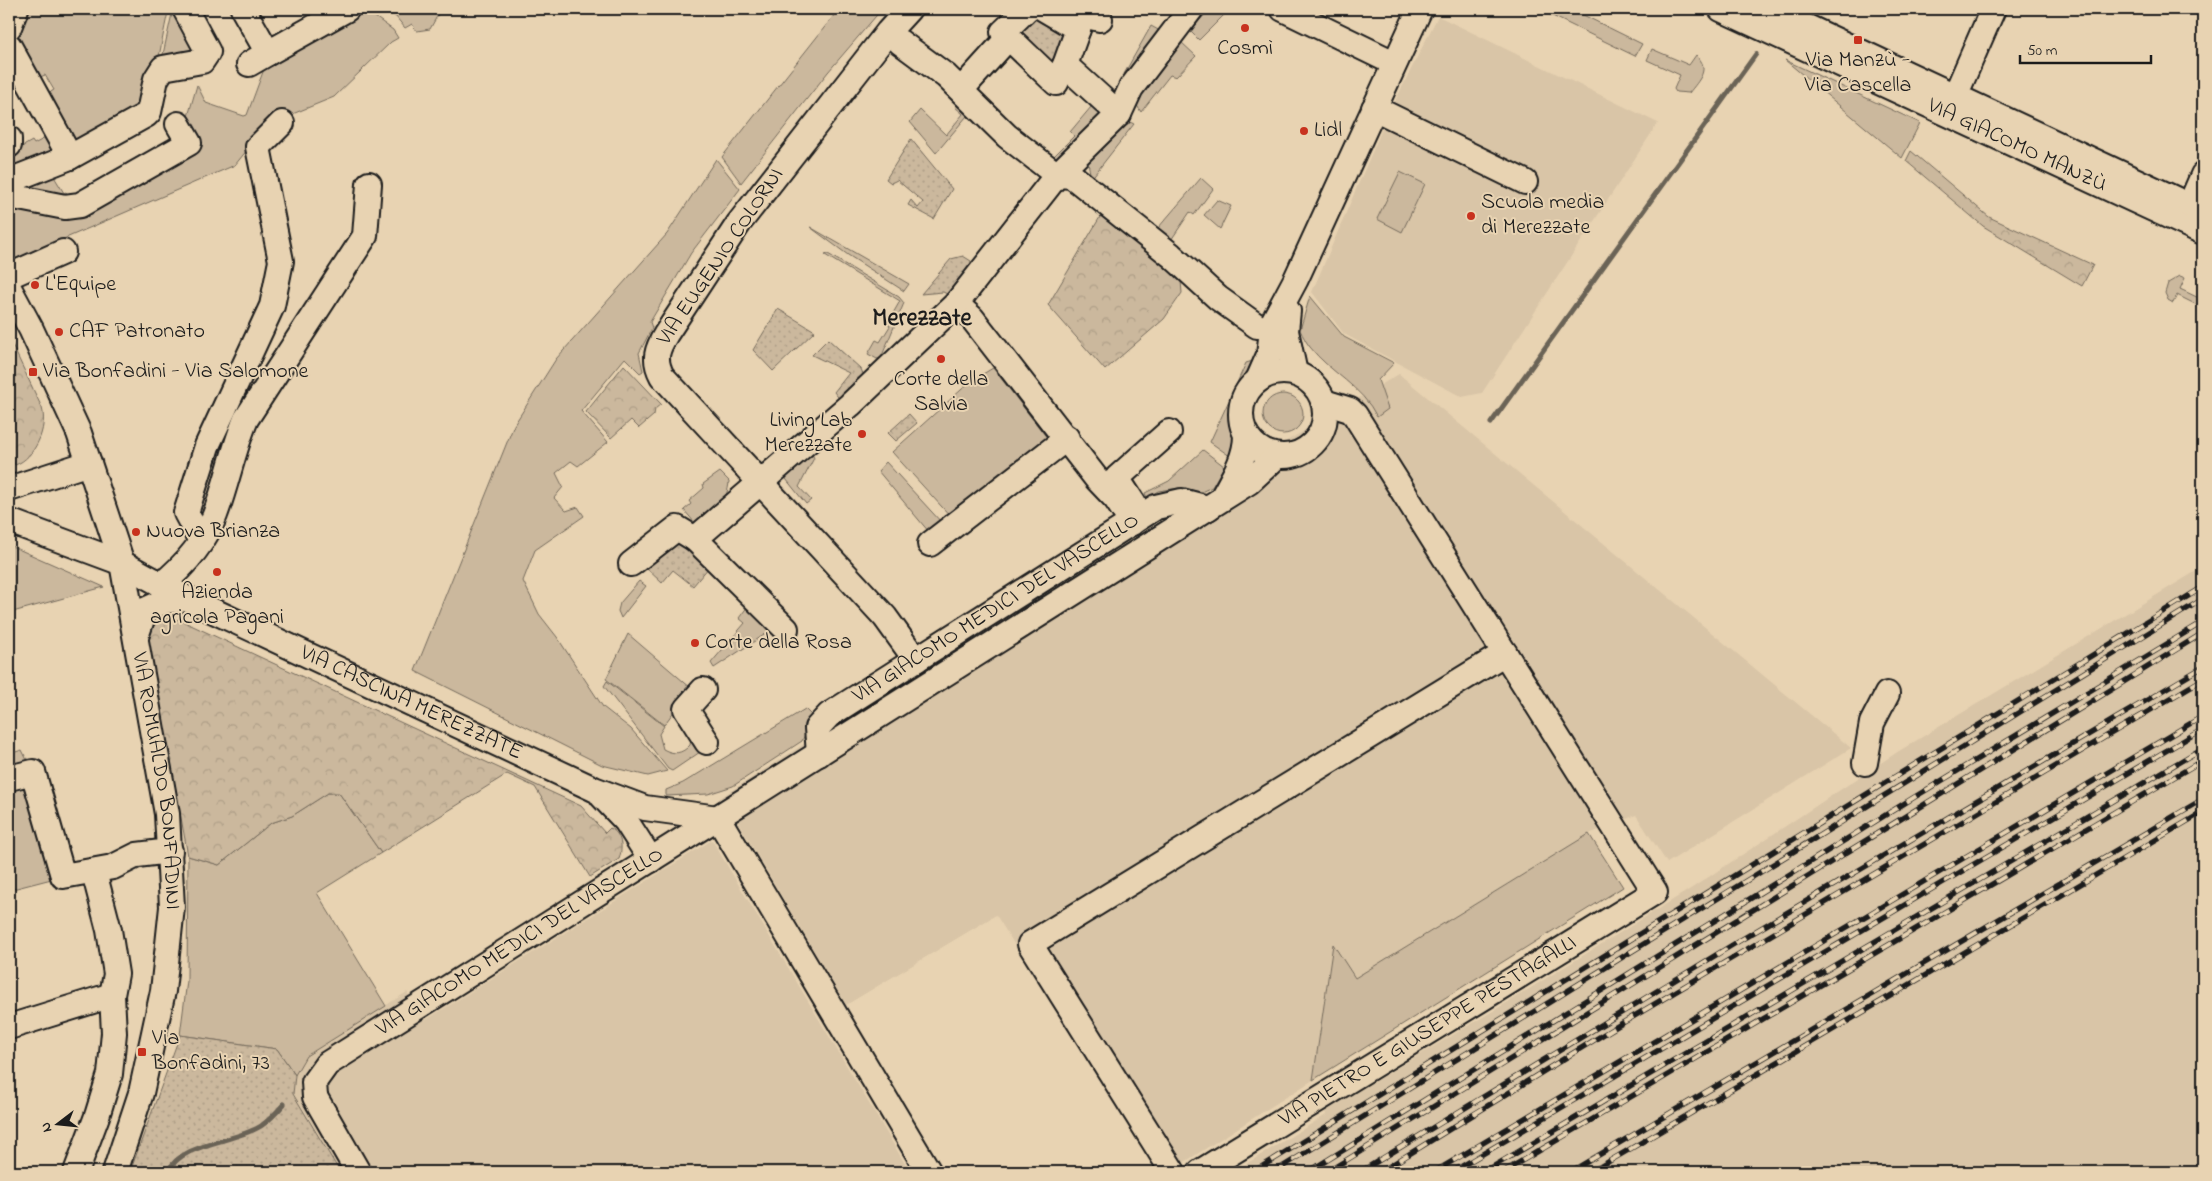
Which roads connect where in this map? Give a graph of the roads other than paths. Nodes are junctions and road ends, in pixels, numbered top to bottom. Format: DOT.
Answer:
graph roads {
  1 [pos="16,9"];
  2 [pos="186,9"];
  3 [pos="243,9"];
  4 [pos="347,9"];
  5 [pos="910,9"];
  6 [pos="1026,9"];
  7 [pos="1044,9"];
  8 [pos="1191,9"];
  9 [pos="1283,9"];
  10 [pos="1721,9"];
  11 [pos="1769,9"];
  12 [pos="1993,9"];
  13 [pos="1418,10"];
  14 [pos="1100,19"];
  15 [pos="9,26"];
  16 [pos="1078,29"];
  17 [pos="1009,37"];
  18 [pos="900,42"];
  19 [pos="9,46"];
  20 [pos="1394,63"];
  21 [pos="1065,65"];
  22 [pos="961,90"];
  23 [pos="1955,96"];
  24 [pos="1374,108"];
  25 [pos="1119,114"];
  26 [pos="282,123"];
  27 [pos="178,124"];
  28 [pos="9,139"];
  29 [pos="9,145"];
  30 [pos="70,157"];
  31 [pos="1057,175"];
  32 [pos="2203,175"];
  33 [pos="9,181"];
  34 [pos="1525,182"];
  35 [pos="370,184"];
  36 [pos="9,196"];
  37 [pos="2196,209"];
  38 [pos="2203,232"];
  39 [pos="63,252"];
  40 [pos="9,276"];
  41 [pos="1296,279"];
  42 [pos="9,288"];
  43 [pos="956,304"];
  44 [pos="1257,326"];
  45 [pos="1295,373"];
  46 [pos="1258,380"];
  47 [pos="1324,402"];
  48 [pos="1169,432"];
  49 [pos="1246,435"];
  50 [pos="1318,437"];
  51 [pos="1066,438"];
  52 [pos="1371,442"];
  53 [pos="1277,456"];
  54 [pos="89,462"];
  55 [pos="760,482"];
  56 [pos="9,489"];
  57 [pos="1214,504"];
  58 [pos="1137,519"];
  59 [pos="9,521"];
  60 [pos="695,539"];
  61 [pos="202,541"];
  62 [pos="930,544"];
  63 [pos="122,563"];
  64 [pos="631,564"];
  65 [pos="161,585"];
  66 [pos="188,599"];
  67 [pos="786,629"];
  68 [pos="136,639"];
  69 [pos="1505,653"];
  70 [pos="916,660"];
  71 [pos="703,690"];
  72 [pos="1888,694"];
  73 [pos="707,742"];
  74 [pos="819,754"];
  75 [pos="1865,763"];
  76 [pos="9,778"];
  77 [pos="594,789"];
  78 [pos="718,818"];
  79 [pos="170,851"];
  80 [pos="651,860"];
  81 [pos="94,872"];
  82 [pos="112,995"];
  83 [pos="9,1027"];
  84 [pos="76,1172"];
  85 [pos="115,1172"];
  86 [pos="358,1172"];
  87 [pos="929,1172"];
  88 [pos="1173,1172"];
  89 [pos="1200,1172"];
  1 -- 15 [label="street"];
  2 -- 30 [label="street"];
  3 -- 4 [label="street"];
  5 -- 55 [label="street, VIA EUGENIO COLORNI"];
  6 -- 17 [label="street"];
  7 -- 16 [label="street"];
  8 -- 25 [label="street"];
  9 -- 20 [label="street"];
  10 -- 38 [label="street, VIA GIACOMO MANZÙ"];
  11 -- 23 [label="street, VIA GIACOMO MANZÙ"];
  12 -- 23 [label="street"];
  13 -- 20 [label="street"];
  14 -- 16 [label="street"];
  16 -- 21 [label="street"];
  17 -- 21 [label="street"];
  17 -- 22 [label="street"];
  18 -- 22 [label="street"];
  19 -- 30 [label="street"];
  20 -- 24 [label="street"];
  21 -- 25 [label="street"];
  22 -- 31 [label="street"];
  23 -- 37 [label="street, VIA GIACOMO MANZÙ"];
  24 -- 34 [label="street"];
  24 -- 41 [label="street"];
  25 -- 31 [label="street"];
  26 -- 61 [label="street"];
  27 -- 36 [label="street"];
  28 -- 29 [label="street"];
  30 -- 33 [label="street"];
  31 -- 43 [label="street"];
  31 -- 44 [label="street"];
  32 -- 37 [label="street"];
  35 -- 61 [label="street"];
  39 -- 40 [label="street"];
  41 -- 45 [label="street"];
  41 -- 46 [label="street"];
  42 -- 54 [label="street, VIA ROMUALDO BONFADINI"];
  43 -- 51 [label="street"];
  43 -- 55 [label="street"];
  45 -- 46 [label="street"];
  45 -- 47 [label="street"];
  46 -- 49 [label="street"];
  47 -- 50 [label="street"];
  47 -- 52 [label="street"];
  48 -- 58 [label="street"];
  49 -- 53 [label="street"];
  49 -- 57 [label="street"];
  50 -- 52 [label="street"];
  50 -- 53 [label="street"];
  51 -- 58 [label="street"];
  51 -- 62 [label="street"];
  52 -- 69 [label="street"];
  53 -- 57 [label="street, VIA GIACOMO MEDICI DEL VASCELLO"];
  54 -- 56 [label="street"];
  54 -- 63 [label="street, VIA ROMUALDO BONFADINI"];
  55 -- 60 [label="street"];
  55 -- 70 [label="street, VIA EUGENIO COLORNI"];
  57 -- 58 [label="street, VIA GIACOMO MEDICI DEL VASCELLO"];
  57 -- 74 [label="street, VIA GIACOMO MEDICI DEL VASCELLO"];
  58 -- 70 [label="street, VIA GIACOMO MEDICI DEL VASCELLO"];
  59 -- 63 [label="street, VIA CASCINA MEREZZATE"];
  60 -- 64 [label="street"];
  60 -- 67 [label="street"];
  61 -- 65 [label="street"];
  61 -- 66 [label="street"];
  63 -- 65 [label="street, VIA CASCINA MEREZZATE"];
  63 -- 68 [label="street, VIA ROMUALDO BONFADINI"];
  65 -- 66 [label="street, VIA CASCINA MEREZZATE"];
  66 -- 68 [label="street"];
  66 -- 77 [label="street, VIA CASCINA MEREZZATE"];
  68 -- 79 [label="street, VIA ROMUALDO BONFADINI"];
  69 -- 88 [label="street"];
  69 -- 89 [label="street, VIA PIETRO E GIUSEPPE PESTAGALLI"];
  70 -- 74 [label="street, VIA GIACOMO MEDICI DEL VASCELLO"];
  71 -- 73 [label="street"];
  72 -- 75 [label="street"];
  74 -- 78 [label="street, VIA GIACOMO MEDICI DEL VASCELLO"];
  76 -- 81 [label="street"];
  77 -- 78 [label="street, VIA CASCINA MEREZZATE"];
  77 -- 80 [label="street"];
  78 -- 80 [label="street, VIA GIACOMO MEDICI DEL VASCELLO"];
  78 -- 87 [label="street"];
  79 -- 81 [label="street"];
  79 -- 85 [label="street, VIA ROMUALDO BONFADINI"];
  80 -- 86 [label="street, VIA GIACOMO MEDICI DEL VASCELLO"];
  81 -- 82 [label="street"];
  82 -- 83 [label="street"];
  82 -- 84 [label="street"];
}
